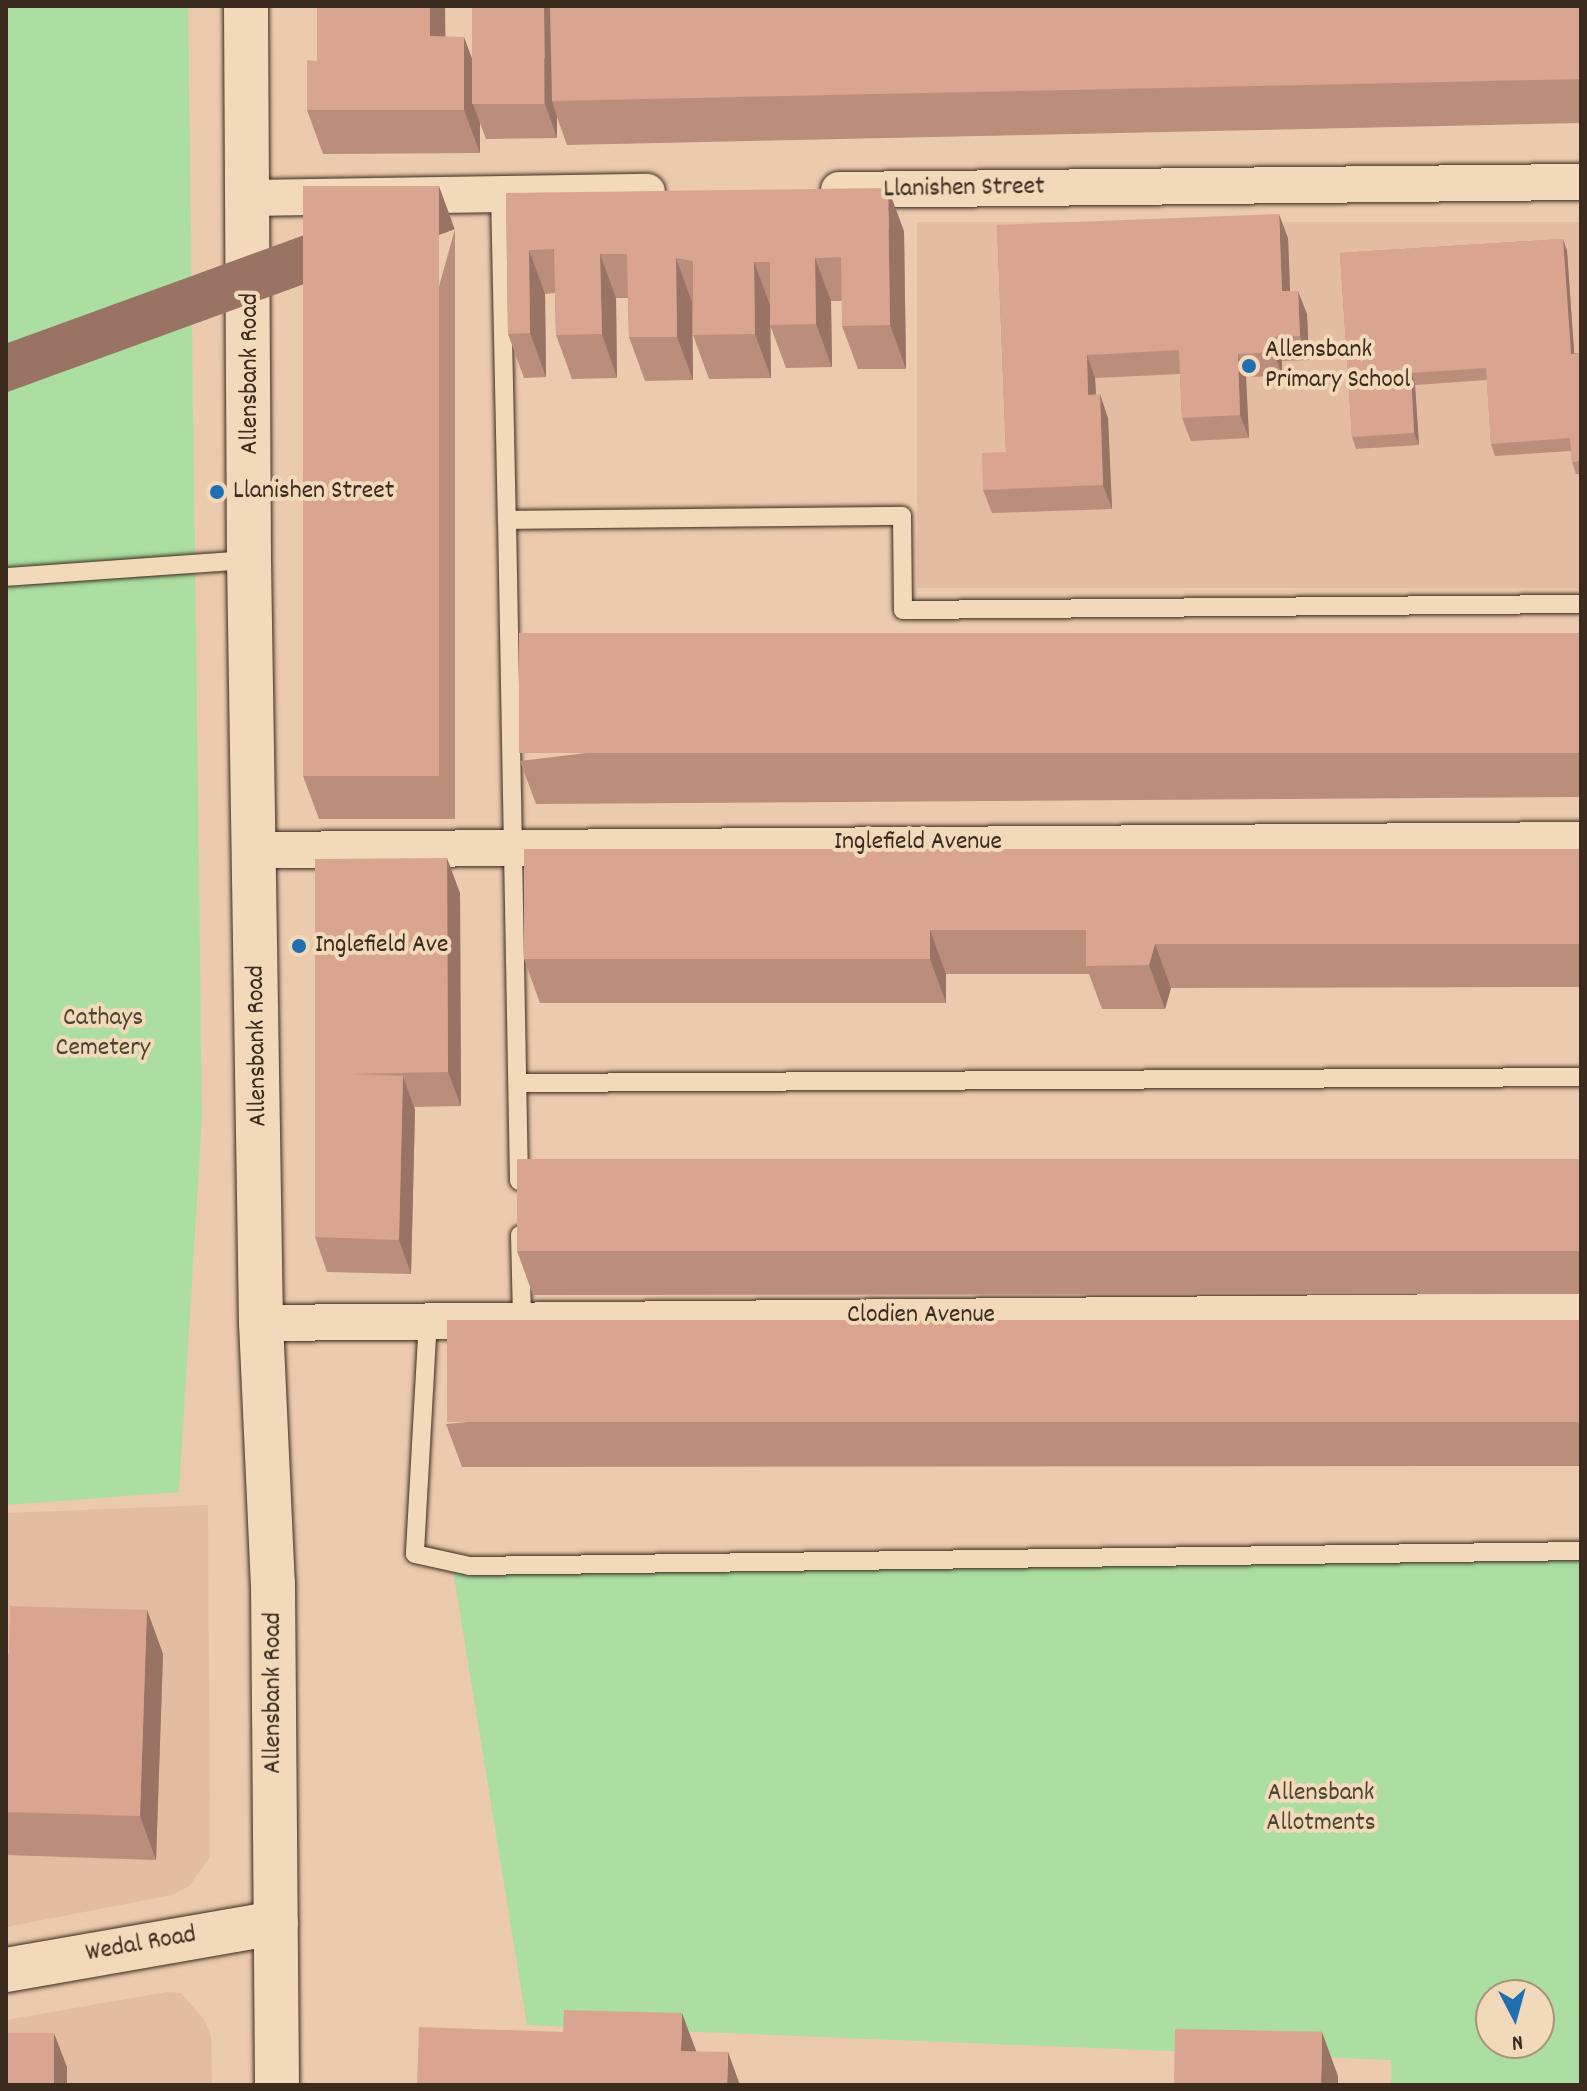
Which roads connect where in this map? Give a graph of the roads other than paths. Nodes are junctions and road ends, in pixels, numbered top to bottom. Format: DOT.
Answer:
graph roads {
  1 [pos="246,6"];
  2 [pos="1581,182"];
  3 [pos="798,190"];
  4 [pos="688,191"];
  5 [pos="500,193"];
  6 [pos="250,198"];
  7 [pos="507,520"];
  8 [pos="249,560"];
  9 [pos="6,577"];
  10 [pos="1581,604"];
  11 [pos="1581,840"];
  12 [pos="512,845"];
  13 [pos="256,850"];
  14 [pos="1581,1077"];
  15 [pos="519,1083"];
  16 [pos="1581,1311"];
  17 [pos="428,1319"];
  18 [pos="522,1319"];
  19 [pos="261,1323"];
  20 [pos="1581,1551"];
  21 [pos="276,1923"];
  22 [pos="6,1970"];
  23 [pos="277,2085"];
  1 -- 6 [label="street, Allensbank Road"];
  2 -- 3 [label="street, Llanishen Street"];
  4 -- 5 [label="street"];
  5 -- 6 [label="street"];
  5 -- 7 [label="lane"];
  6 -- 8 [label="street, Allensbank Road"];
  7 -- 10 [label="lane"];
  7 -- 12 [label="lane"];
  8 -- 9 [label="lane"];
  8 -- 13 [label="street, Allensbank Road"];
  11 -- 12 [label="street, Inglefield Avenue"];
  12 -- 13 [label="street, Inglefield Avenue"];
  12 -- 15 [label="lane"];
  13 -- 19 [label="street, Allensbank Road"];
  14 -- 15 [label="lane"];
  15 -- 18 [label="lane"];
  16 -- 18 [label="street, Clodien Avenue"];
  17 -- 18 [label="street, Clodien Avenue"];
  17 -- 19 [label="street, Clodien Avenue"];
  17 -- 20 [label="lane"];
  19 -- 21 [label="street, Allensbank Road"];
  21 -- 22 [label="street, Wedal Road"];
  21 -- 23 [label="street, Allensbank Road"];
}
